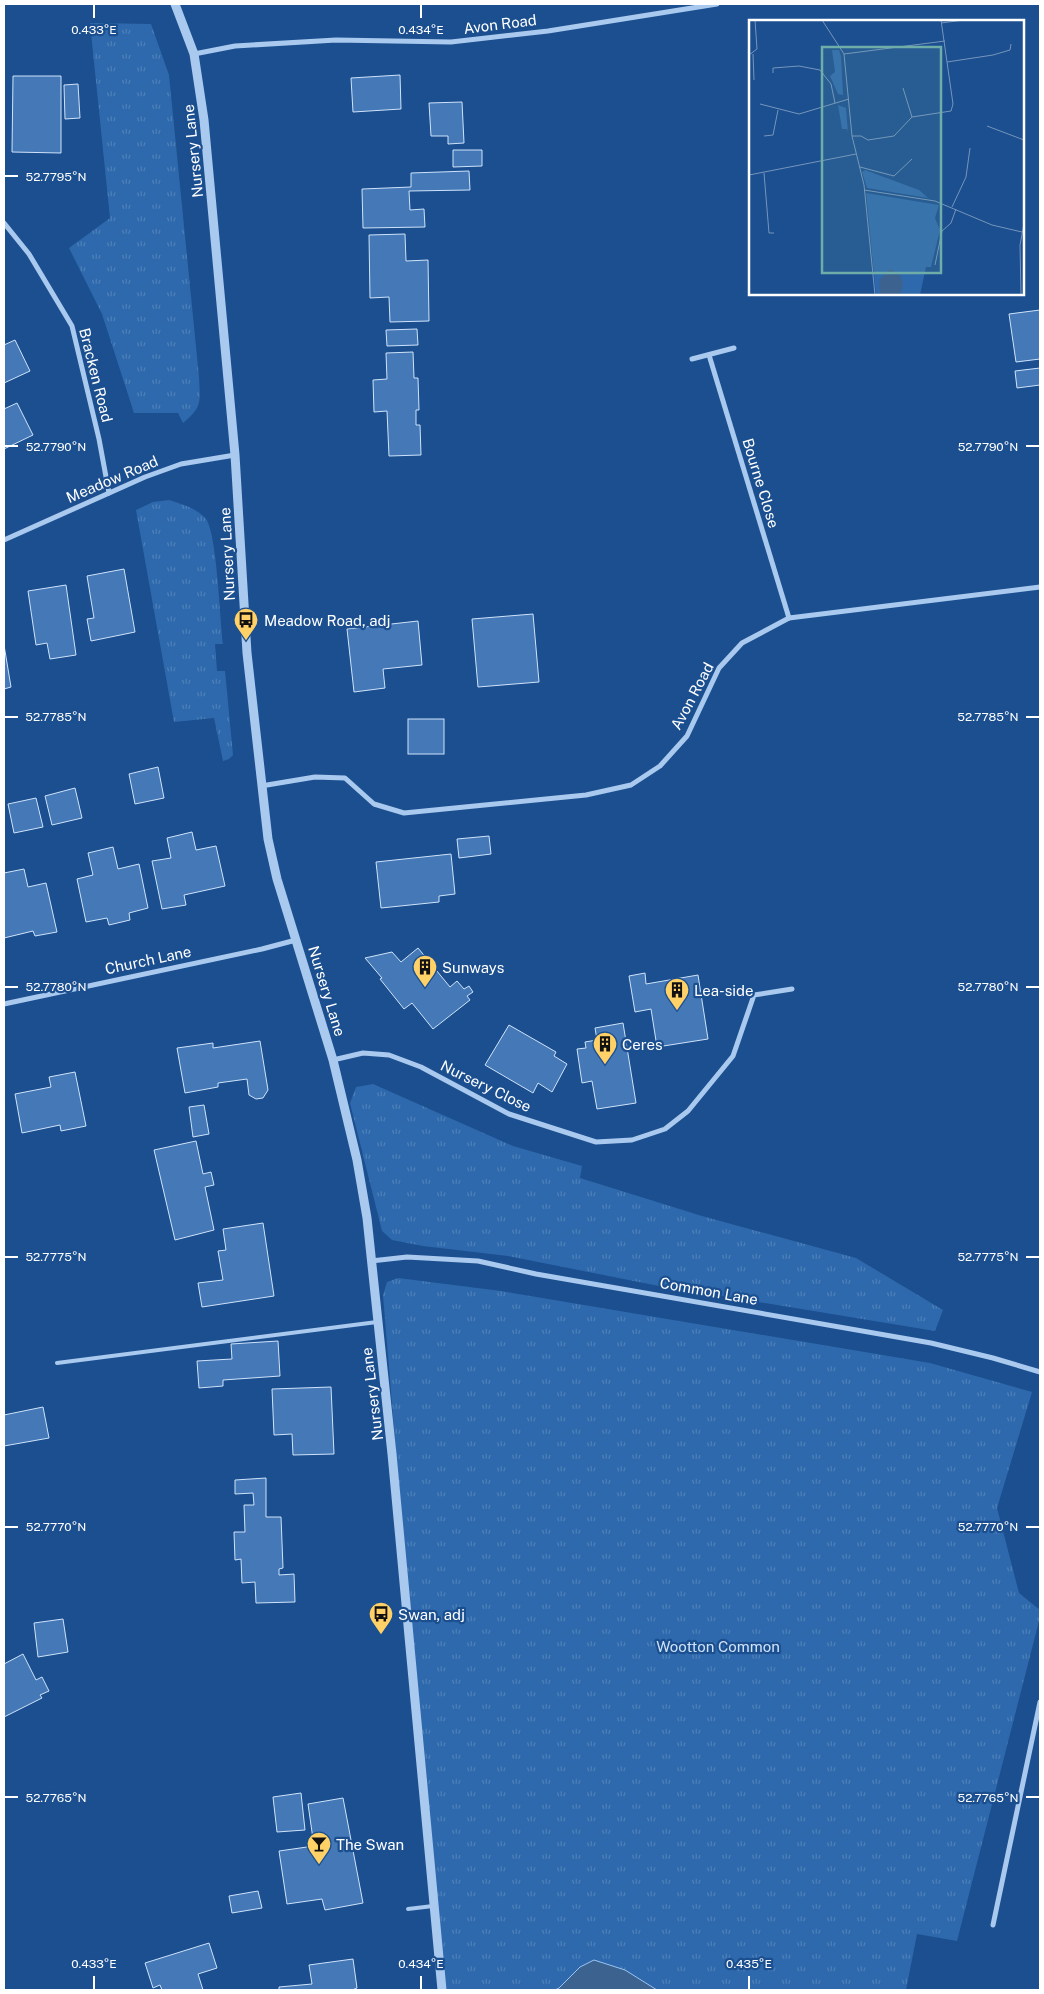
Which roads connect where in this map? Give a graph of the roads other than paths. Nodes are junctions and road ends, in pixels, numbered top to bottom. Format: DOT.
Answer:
graph roads {
  1 [pos="175,4"];
  2 [pos="717,4"];
  3 [pos="194,54"];
  4 [pos="4,223"];
  5 [pos="734,348"];
  6 [pos="709,355"];
  7 [pos="692,359"];
  8 [pos="235,455"];
  9 [pos="109,493"];
  10 [pos="4,540"];
  11 [pos="1040,587"];
  12 [pos="789,618"];
  13 [pos="261,786"];
  14 [pos="297,940"];
  15 [pos="792,989"];
  16 [pos="4,1004"];
  17 [pos="333,1060"];
  18 [pos="371,1261"];
  19 [pos="377,1322"];
  20 [pos="57,1363"];
  21 [pos="1040,1372"];
  22 [pos="1040,1702"];
  23 [pos="433,1906"];
  24 [pos="408,1908"];
  25 [pos="993,1925"];
  26 [pos="442,1990"];
  1 -- 3 [label="street, Nursery Lane"];
  2 -- 3 [label="street, Avon Road"];
  3 -- 8 [label="street, Nursery Lane"];
  4 -- 9 [label="street, Bracken Road"];
  5 -- 6 [label="street"];
  6 -- 7 [label="street"];
  6 -- 12 [label="street, Bourne Close"];
  8 -- 9 [label="street, Meadow Road"];
  8 -- 13 [label="street, Nursery Lane"];
  9 -- 10 [label="street, Meadow Road"];
  11 -- 12 [label="street, Avon Road"];
  12 -- 13 [label="street, Avon Road"];
  13 -- 14 [label="street, Nursery Lane"];
  14 -- 16 [label="street, Church Lane"];
  14 -- 17 [label="street, Nursery Lane"];
  15 -- 17 [label="street, Nursery Close"];
  17 -- 18 [label="street, Nursery Lane"];
  18 -- 19 [label="street, Nursery Lane"];
  18 -- 21 [label="street, Common Lane"];
  19 -- 20 [label="lane"];
  19 -- 23 [label="street, Nursery Lane"];
  22 -- 25 [label="street"];
  23 -- 24 [label="lane"];
  23 -- 26 [label="street, Nursery Lane"];
}
